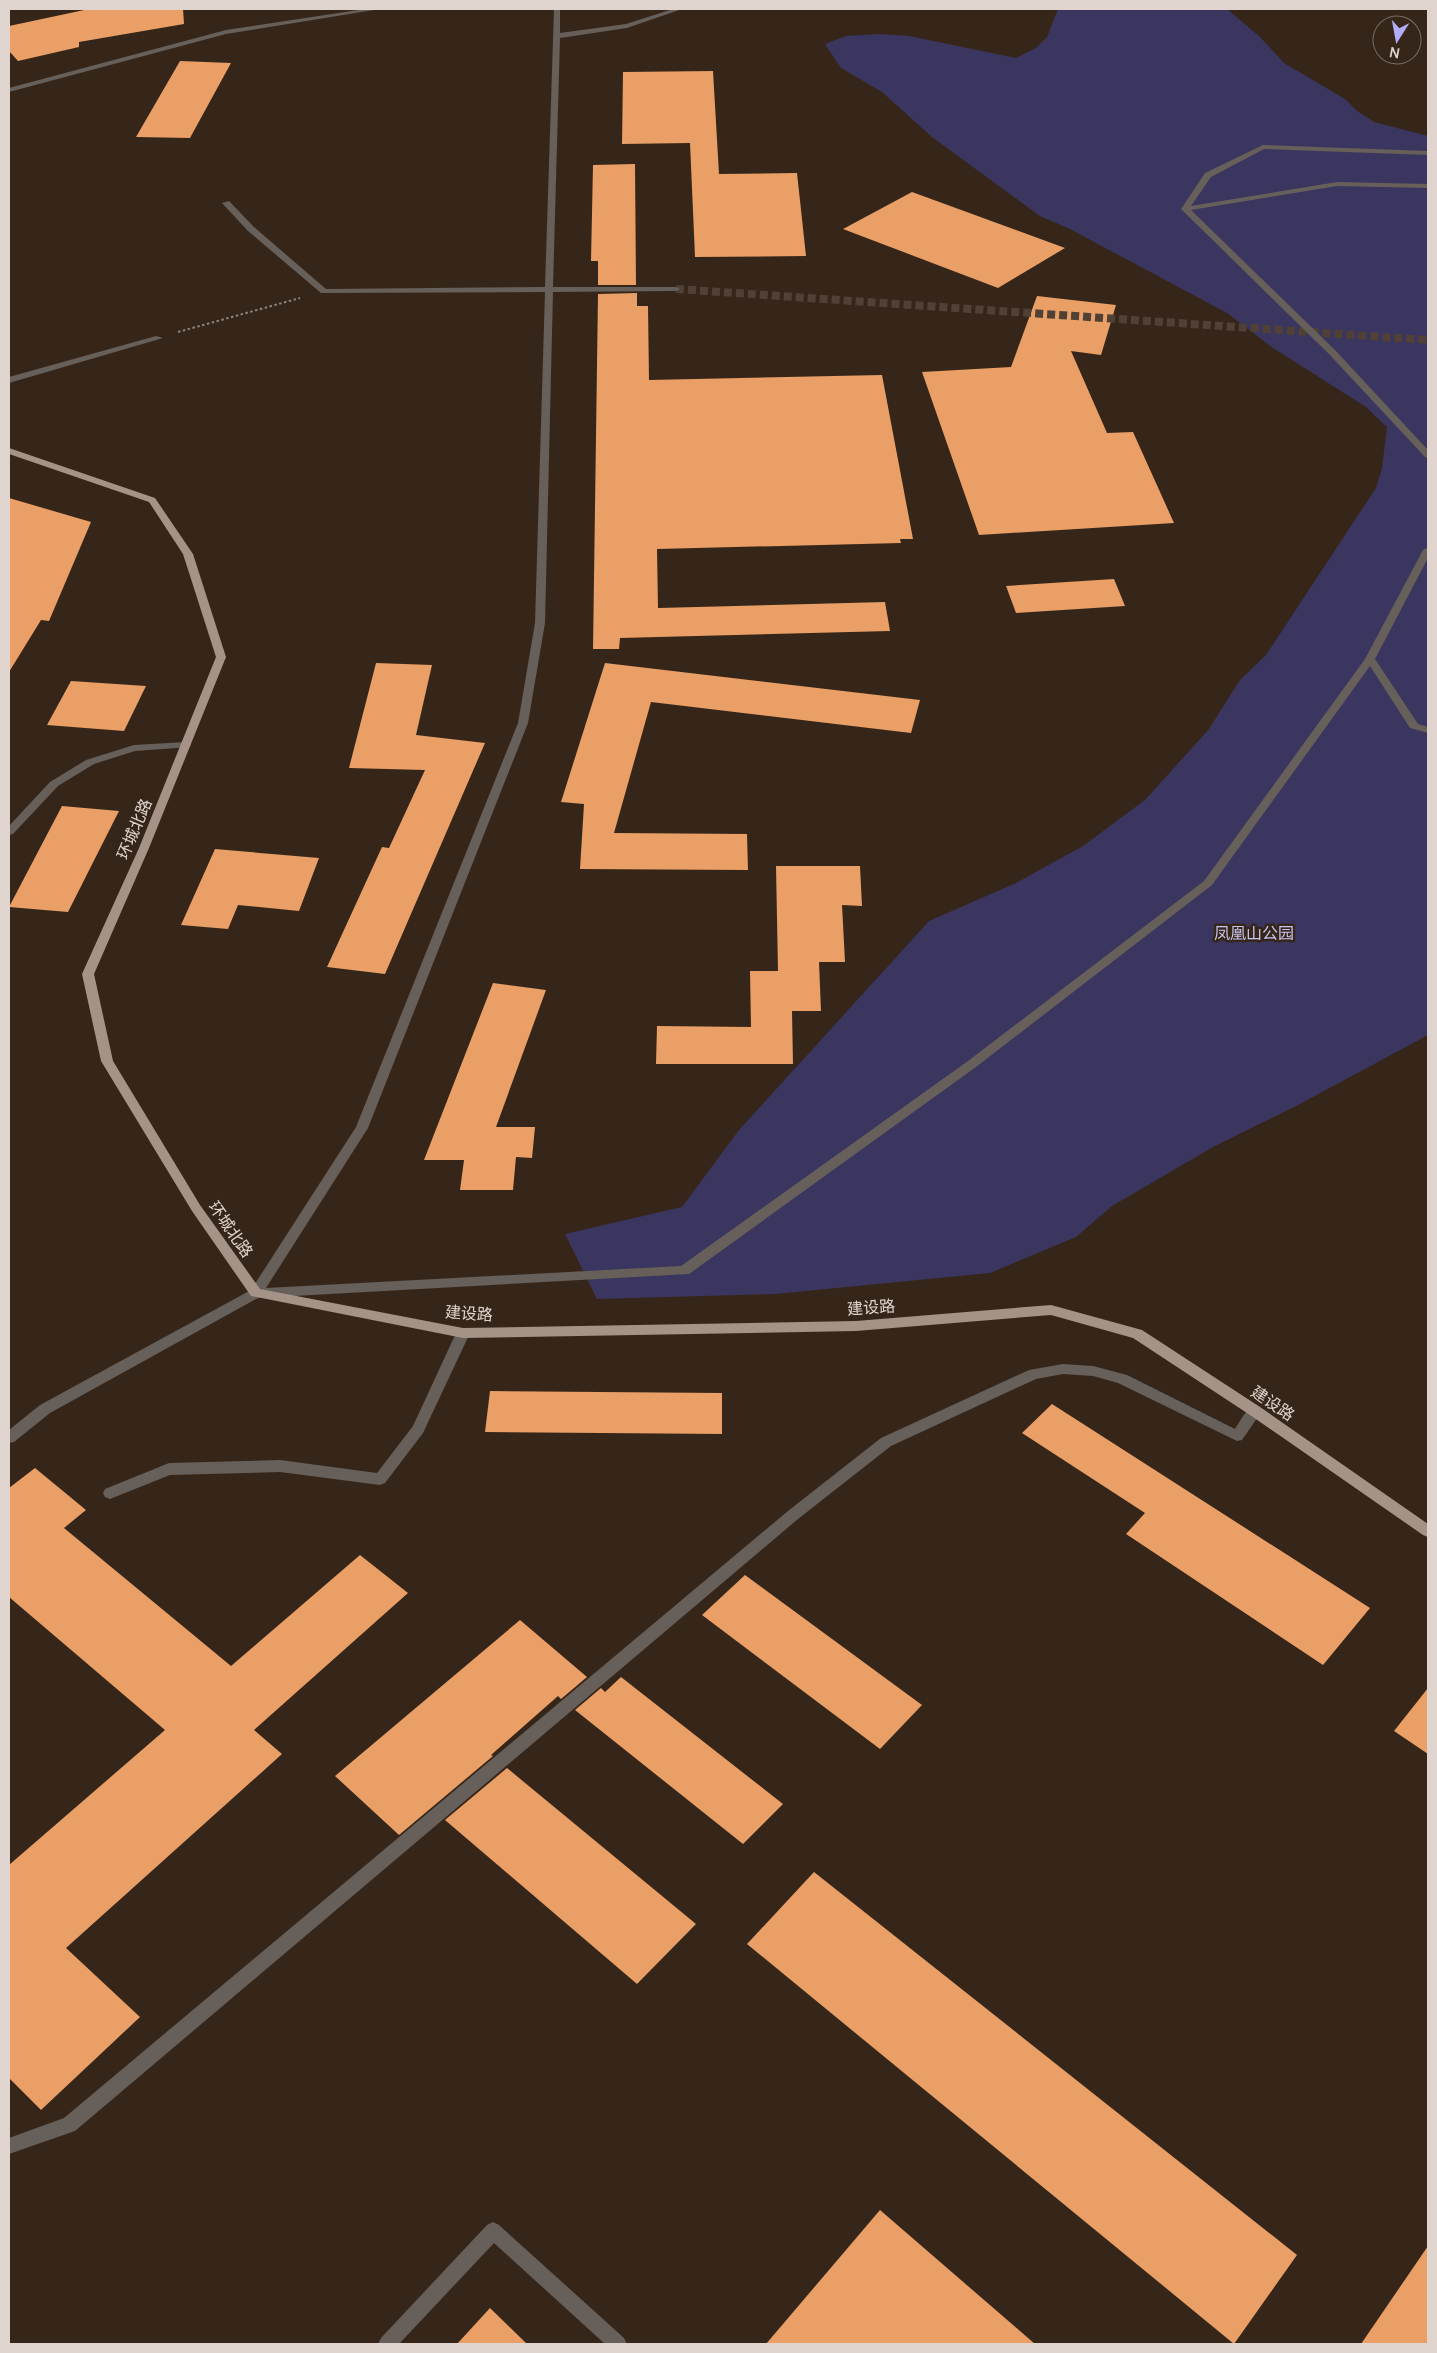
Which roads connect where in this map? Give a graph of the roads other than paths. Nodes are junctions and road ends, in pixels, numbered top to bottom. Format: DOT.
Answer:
graph roads {
  1 [pos="377,9"];
  2 [pos="557,9"];
  3 [pos="679,9"];
  4 [pos="556,36"];
  5 [pos="9,90"];
  6 [pos="1428,153"];
  7 [pos="1428,186"];
  8 [pos="226,203"];
  9 [pos="1185,209"];
  10 [pos="676,289"];
  11 [pos="549,290"];
  12 [pos="159,338"];
  13 [pos="9,380"];
  14 [pos="9,451"];
  15 [pos="1428,455"];
  16 [pos="1428,550"];
  17 [pos="1370,659"];
  18 [pos="1428,730"];
  19 [pos="186,745"];
  20 [pos="9,832"];
  21 [pos="256,1293"];
  22 [pos="463,1333"];
  23 [pos="1255,1412"];
  24 [pos="9,1438"];
  25 [pos="110,1493"];
  26 [pos="1428,1531"];
  27 [pos="9,2146"];
  28 [pos="387,2344"];
  29 [pos="618,2344"];
  1 -- 5 [label="street"];
  2 -- 4 [label="street"];
  3 -- 4 [label="street"];
  4 -- 11 [label="street"];
  6 -- 9 [label="street"];
  7 -- 9 [label="street"];
  8 -- 11 [label="street"];
  9 -- 15 [label="street"];
  10 -- 11 [label="street"];
  11 -- 21 [label="street"];
  12 -- 13 [label="street"];
  14 -- 19 [label="main road, 环城北路"];
  16 -- 17 [label="street"];
  17 -- 18 [label="street"];
  17 -- 21 [label="street"];
  19 -- 20 [label="street"];
  19 -- 21 [label="main road, 环城北路"];
  21 -- 22 [label="main road, 建设路"];
  21 -- 24 [label="street"];
  22 -- 23 [label="main road, 建设路"];
  22 -- 25 [label="street"];
  23 -- 26 [label="main road, 建设路"];
  23 -- 27 [label="street"];
  28 -- 29 [label="street"];
}
